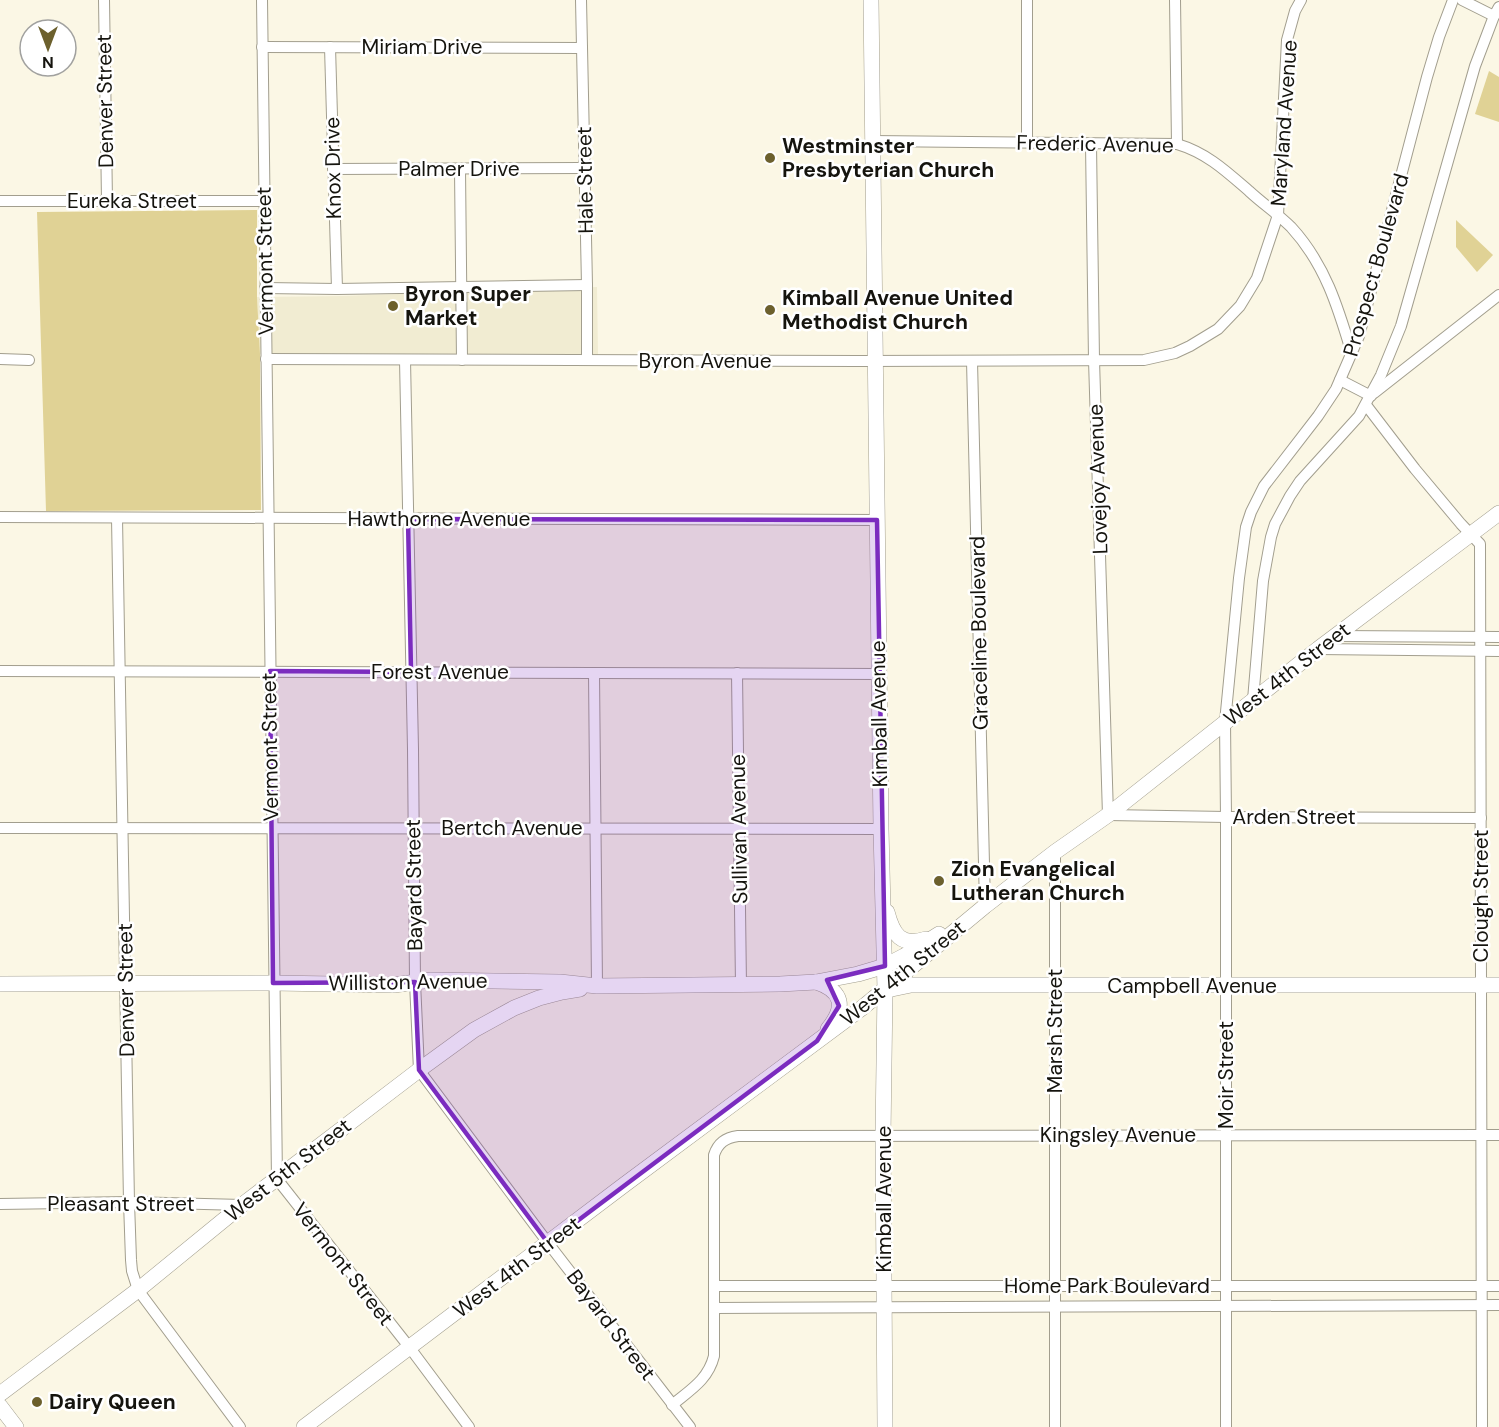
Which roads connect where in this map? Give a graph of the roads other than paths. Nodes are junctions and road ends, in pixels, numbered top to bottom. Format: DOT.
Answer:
graph roads {
  1 [pos="104,0"];
  2 [pos="262,0"];
  3 [pos="581,0"];
  4 [pos="871,0"];
  5 [pos="1027,0"];
  6 [pos="1175,0"];
  7 [pos="1301,0"];
  8 [pos="1453,0"];
  9 [pos="1462,0"];
  10 [pos="1496,12"];
  11 [pos="262,47"];
  12 [pos="330,47"];
  13 [pos="582,48"];
  14 [pos="873,141"];
  15 [pos="1027,142"];
  16 [pos="1091,144"];
  17 [pos="1177,144"];
  18 [pos="584,168"];
  19 [pos="333,169"];
  20 [pos="460,169"];
  21 [pos="0,201"];
  22 [pos="107,201"];
  23 [pos="264,201"];
  24 [pos="1278,215"];
  25 [pos="587,285"];
  26 [pos="461,287"];
  27 [pos="265,288"];
  28 [pos="337,289"];
  29 [pos="1495,298"];
  30 [pos="1499,310"];
  31 [pos="1352,354"];
  32 [pos="0,359"];
  33 [pos="266,359"];
  34 [pos="29,360"];
  35 [pos="405,360"];
  36 [pos="462,360"];
  37 [pos="587,360"];
  38 [pos="1094,360"];
  39 [pos="1143,360"];
  40 [pos="876,361"];
  41 [pos="972,361"];
  42 [pos="1340,380"];
  43 [pos="1370,398"];
  44 [pos="1499,513"];
  45 [pos="0,517"];
  46 [pos="117,518"];
  47 [pos="268,518"];
  48 [pos="408,519"];
  49 [pos="877,520"];
  50 [pos="1471,535"];
  51 [pos="1336,636"];
  52 [pos="1481,637"];
  53 [pos="1499,638"];
  54 [pos="1318,649"];
  55 [pos="1481,651"];
  56 [pos="1499,651"];
  57 [pos="0,671"];
  58 [pos="120,671"];
  59 [pos="270,671"];
  60 [pos="411,672"];
  61 [pos="594,673"];
  62 [pos="736,673"];
  63 [pos="879,674"];
  64 [pos="1253,700"];
  65 [pos="1225,722"];
  66 [pos="1108,815"];
  67 [pos="1226,817"];
  68 [pos="1481,818"];
  69 [pos="0,828"];
  70 [pos="123,828"];
  71 [pos="272,828"];
  72 [pos="414,828"];
  73 [pos="596,828"];
  74 [pos="739,829"];
  75 [pos="881,829"];
  76 [pos="1055,852"];
  77 [pos="883,896"];
  78 [pos="985,906"];
  79 [pos="938,935"];
  80 [pos="885,966"];
  81 [pos="415,982"];
  82 [pos="816,982"];
  83 [pos="273,983"];
  84 [pos="0,984"];
  85 [pos="126,984"];
  86 [pos="1481,985"];
  87 [pos="1499,985"];
  88 [pos="597,986"];
  89 [pos="741,986"];
  90 [pos="1055,986"];
  91 [pos="1226,986"];
  92 [pos="885,990"];
  93 [pos="817,1041"];
  94 [pos="419,1070"];
  95 [pos="1055,1135"];
  96 [pos="1226,1135"];
  97 [pos="1481,1135"];
  98 [pos="1499,1135"];
  99 [pos="883,1136"];
  100 [pos="277,1179"];
  101 [pos="129,1202"];
  102 [pos="0,1204"];
  103 [pos="242,1205"];
  104 [pos="548,1243"];
  105 [pos="884,1286"];
  106 [pos="1055,1286"];
  107 [pos="1226,1286"];
  108 [pos="1482,1286"];
  109 [pos="1499,1286"];
  110 [pos="714,1287"];
  111 [pos="138,1290"];
  112 [pos="1482,1305"];
  113 [pos="1499,1305"];
  114 [pos="1055,1306"];
  115 [pos="1226,1306"];
  116 [pos="884,1307"];
  117 [pos="714,1308"];
  118 [pos="410,1348"];
  119 [pos="0,1394"];
  120 [pos="672,1405"];
  121 [pos="0,1406"];
  122 [pos="16,1427"];
  123 [pos="240,1427"];
  124 [pos="304,1427"];
  125 [pos="469,1427"];
  126 [pos="690,1427"];
  127 [pos="885,1427"];
  128 [pos="1055,1427"];
  129 [pos="1226,1427"];
  130 [pos="1482,1427"];
  1 -- 22 [label="street, Denver Street"];
  2 -- 11 [label="street, Vermont Street"];
  3 -- 13 [label="street, Hale Street"];
  4 -- 14 [label="main road, Kimball Avenue"];
  5 -- 15 [label="street"];
  6 -- 17 [label="street"];
  7 -- 24 [label="street, Maryland Avenue"];
  8 -- 31 [label="street, Prospect Boulevard"];
  9 -- 10 [label="street"];
  10 -- 43 [label="street, Prospect Boulevard"];
  11 -- 12 [label="street, Miriam Drive"];
  11 -- 23 [label="street, Vermont Street"];
  12 -- 13 [label="street, Miriam Drive"];
  12 -- 19 [label="street, Knox Drive"];
  13 -- 18 [label="street, Hale Street"];
  14 -- 15 [label="street, Frederic Avenue"];
  14 -- 40 [label="main road, Kimball Avenue"];
  15 -- 16 [label="street, Frederic Avenue"];
  16 -- 17 [label="street, Frederic Avenue"];
  16 -- 38 [label="street, Lovejoy Avenue"];
  17 -- 24 [label="street, Frederic Avenue"];
  18 -- 20 [label="street, Palmer Drive"];
  18 -- 25 [label="street, Hale Street"];
  19 -- 20 [label="street, Palmer Drive"];
  19 -- 28 [label="street, Knox Drive"];
  20 -- 26 [label="street"];
  21 -- 22 [label="street, Eureka Street"];
  22 -- 23 [label="street, Eureka Street"];
  23 -- 27 [label="street, Vermont Street"];
  24 -- 31 [label="street, Frederic Avenue"];
  24 -- 39 [label="street, Maryland Avenue"];
  25 -- 26 [label="street"];
  25 -- 37 [label="street, Hale Street"];
  26 -- 28 [label="street"];
  26 -- 36 [label="street"];
  27 -- 28 [label="street"];
  27 -- 33 [label="street, Vermont Street"];
  29 -- 30 [label="street"];
  29 -- 43 [label="street"];
  31 -- 42 [label="street, Prospect Boulevard"];
  32 -- 34 [label="street"];
  33 -- 35 [label="street, Byron Avenue"];
  33 -- 47 [label="street, Vermont Street"];
  35 -- 36 [label="street, Byron Avenue"];
  35 -- 48 [label="street, Bayard Street"];
  36 -- 37 [label="street, Byron Avenue"];
  37 -- 40 [label="street, Byron Avenue"];
  38 -- 39 [label="street, Byron Avenue"];
  38 -- 41 [label="street, Byron Avenue"];
  38 -- 66 [label="street, Lovejoy Avenue"];
  40 -- 41 [label="street, Byron Avenue"];
  40 -- 49 [label="main road, Kimball Avenue"];
  41 -- 78 [label="street, Graceline Boulevard"];
  42 -- 43 [label="street"];
  42 -- 65 [label="street, Prospect Boulevard"];
  43 -- 50 [label="street, Clough Street"];
  43 -- 64 [label="street, Prospect Boulevard"];
  44 -- 50 [label="main road, West 4th Street"];
  45 -- 46 [label="street, Hawthorne Avenue"];
  46 -- 47 [label="street, Hawthorne Avenue"];
  46 -- 58 [label="street, Denver Street"];
  47 -- 48 [label="street, Hawthorne Avenue"];
  47 -- 59 [label="street, Vermont Street"];
  48 -- 49 [label="street, Hawthorne Avenue"];
  48 -- 60 [label="street, Bayard Street"];
  49 -- 63 [label="main road, Kimball Avenue"];
  50 -- 51 [label="main road, West 4th Street"];
  50 -- 52 [label="street, Clough Street"];
  51 -- 52 [label="street"];
  51 -- 54 [label="main road, West 4th Street"];
  52 -- 53 [label="street"];
  52 -- 55 [label="street, Clough Street"];
  54 -- 55 [label="street"];
  54 -- 64 [label="main road, West 4th Street"];
  55 -- 56 [label="street"];
  55 -- 68 [label="street, Clough Street"];
  57 -- 58 [label="street, Forest Avenue"];
  58 -- 59 [label="street, Forest Avenue"];
  58 -- 70 [label="street, Denver Street"];
  59 -- 60 [label="street, Forest Avenue"];
  59 -- 71 [label="street, Vermont Street"];
  60 -- 61 [label="street, Forest Avenue"];
  60 -- 72 [label="street, Bayard Street"];
  61 -- 62 [label="street, Forest Avenue"];
  61 -- 73 [label="street"];
  62 -- 63 [label="street, Forest Avenue"];
  62 -- 74 [label="street, Sullivan Avenue"];
  63 -- 75 [label="main road, Kimball Avenue"];
  64 -- 65 [label="main road, West 4th Street"];
  65 -- 66 [label="main road, West 4th Street"];
  65 -- 67 [label="street, Moir Street"];
  66 -- 67 [label="street, Arden Street"];
  66 -- 76 [label="main road, West 4th Street"];
  67 -- 68 [label="street, Arden Street"];
  67 -- 91 [label="street, Moir Street"];
  68 -- 86 [label="street, Clough Street"];
  69 -- 70 [label="street, Bertch Avenue"];
  70 -- 71 [label="street, Bertch Avenue"];
  70 -- 85 [label="street, Denver Street"];
  71 -- 72 [label="street, Bertch Avenue"];
  71 -- 83 [label="street, Vermont Street"];
  72 -- 73 [label="street, Bertch Avenue"];
  72 -- 81 [label="street, Bayard Street"];
  73 -- 74 [label="street, Bertch Avenue"];
  73 -- 88 [label="street"];
  74 -- 75 [label="street, Bertch Avenue"];
  74 -- 89 [label="street, Sullivan Avenue"];
  75 -- 77 [label="main road, Kimball Avenue"];
  76 -- 78 [label="main road, West 4th Street"];
  76 -- 90 [label="street, Marsh Street"];
  77 -- 79 [label="main road"];
  77 -- 80 [label="main road, Kimball Avenue"];
  78 -- 79 [label="main road, Williston Avenue"];
  78 -- 92 [label="main road, West 4th Street"];
  79 -- 80 [label="main road, Williston Avenue"];
  80 -- 82 [label="main road, Williston Avenue"];
  80 -- 92 [label="main road, Kimball Avenue"];
  81 -- 83 [label="main road, Williston Avenue"];
  81 -- 88 [label="main road, Williston Avenue"];
  81 -- 94 [label="street, Bayard Street"];
  82 -- 89 [label="main road, Williston Avenue"];
  82 -- 93 [label="main road"];
  83 -- 85 [label="main road, Williston Avenue"];
  83 -- 100 [label="street, Vermont Street"];
  84 -- 85 [label="main road, Williston Avenue"];
  85 -- 101 [label="street, Denver Street"];
  86 -- 87 [label="main road, Campbell Avenue"];
  86 -- 91 [label="main road, Campbell Avenue"];
  86 -- 97 [label="street, Clough Street"];
  88 -- 89 [label="main road, Williston Avenue"];
  88 -- 94 [label="main road, West 5th Street"];
  90 -- 91 [label="main road, Campbell Avenue"];
  90 -- 92 [label="main road, Campbell Avenue"];
  90 -- 95 [label="street, Marsh Street"];
  91 -- 96 [label="street, Moir Street"];
  92 -- 93 [label="main road, West 4th Street"];
  92 -- 99 [label="main road, Kimball Avenue"];
  93 -- 104 [label="main road, West 4th Street"];
  94 -- 100 [label="main road, West 5th Street"];
  94 -- 104 [label="street, Bayard Street"];
  95 -- 96 [label="street, Kingsley Avenue"];
  95 -- 99 [label="street, Kingsley Avenue"];
  95 -- 106 [label="street, Marsh Street"];
  96 -- 97 [label="street, Kingsley Avenue"];
  96 -- 107 [label="street, Moir Street"];
  97 -- 98 [label="street, Kingsley Avenue"];
  97 -- 108 [label="street, Clough Street"];
  99 -- 105 [label="main road, Kimball Avenue"];
  99 -- 110 [label="street, Kingsley Avenue"];
  100 -- 103 [label="main road, West 5th Street"];
  100 -- 118 [label="street, Vermont Street"];
  101 -- 102 [label="street, Pleasant Street"];
  101 -- 103 [label="street, Pleasant Street"];
  101 -- 111 [label="street, Denver Street"];
  103 -- 111 [label="main road, West 5th Street"];
  104 -- 118 [label="main road, West 4th Street"];
  104 -- 120 [label="street, Bayard Street"];
  105 -- 106 [label="street, Home Park Boulevard"];
  105 -- 110 [label="street, Home Park Boulevard"];
  105 -- 116 [label="main road, Kimball Avenue"];
  106 -- 107 [label="street, Home Park Boulevard"];
  106 -- 114 [label="street, Marsh Street"];
  107 -- 108 [label="street, Home Park Boulevard"];
  107 -- 115 [label="street, Moir Street"];
  108 -- 109 [label="street, Home Park Boulevard"];
  108 -- 112 [label="street, Clough Street"];
  110 -- 117 [label="street"];
  111 -- 119 [label="main road, West 5th Street"];
  111 -- 123 [label="street, Denver Street"];
  112 -- 113 [label="street, Home Park Boulevard"];
  112 -- 115 [label="street, Home Park Boulevard"];
  112 -- 130 [label="street, Clough Street"];
  114 -- 115 [label="street, Home Park Boulevard"];
  114 -- 116 [label="street, Home Park Boulevard"];
  114 -- 128 [label="street, Marsh Street"];
  115 -- 129 [label="street, Moir Street"];
  116 -- 117 [label="street, Home Park Boulevard"];
  116 -- 127 [label="main road, Kimball Avenue"];
  117 -- 120 [label="street"];
  118 -- 124 [label="main road, West 4th Street"];
  118 -- 125 [label="street, Vermont Street"];
  120 -- 126 [label="street, Bayard Street"];
  121 -- 122 [label="main road"];
}
